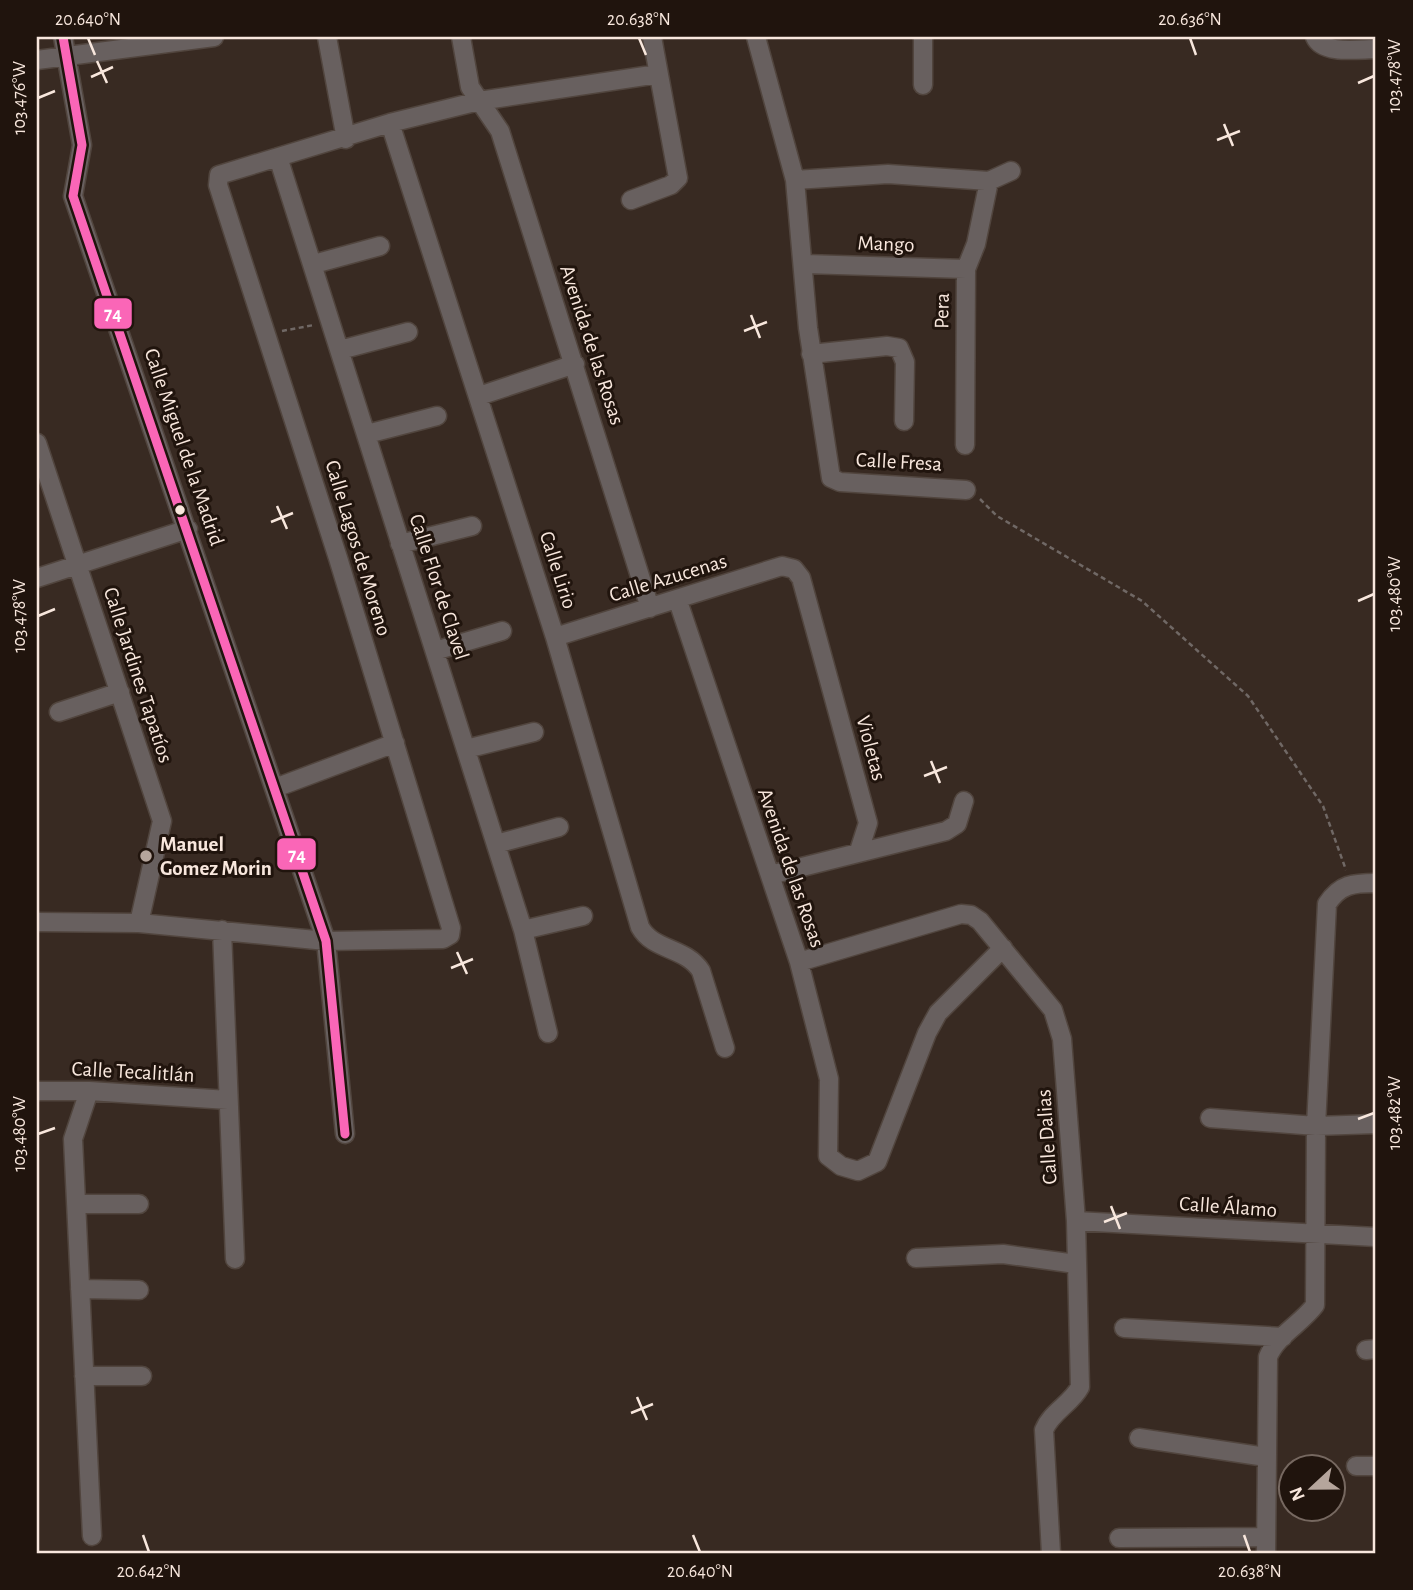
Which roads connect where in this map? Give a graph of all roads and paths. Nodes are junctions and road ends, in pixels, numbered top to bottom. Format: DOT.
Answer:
graph roads {
  1 [pos="63,37"];
  2 [pos="214,37"];
  3 [pos="327,37"];
  4 [pos="461,37"];
  5 [pos="652,37"];
  6 [pos="756,37"];
  7 [pos="923,37"];
  8 [pos="1316,40"];
  9 [pos="1376,49"];
  10 [pos="67,57"];
  11 [pos="37,60"];
  12 [pos="658,74"];
  13 [pos="923,85"];
  14 [pos="479,101"];
  15 [pos="390,123"];
  16 [pos="346,139"];
  17 [pos="278,158"];
  18 [pos="1011,171"];
  19 [pos="795,180"];
  20 [pos="989,181"];
  21 [pos="631,200"];
  22 [pos="380,246"];
  23 [pos="314,264"];
  24 [pos="805,264"];
  25 [pos="966,269"];
  26 [pos="331,321"];
  27 [pos="408,332"];
  28 [pos="266,334"];
  29 [pos="340,350"];
  30 [pos="811,354"];
  31 [pos="575,364"];
  32 [pos="478,396"];
  33 [pos="437,416"];
  34 [pos="904,421"];
  35 [pos="367,434"];
  36 [pos="965,445"];
  37 [pos="38,451"];
  38 [pos="966,490"];
  39 [pos="472,526"];
  40 [pos="188,528"];
  41 [pos="400,544"];
  42 [pos="78,565"];
  43 [pos="794,569"];
  44 [pos="37,578"];
  45 [pos="678,601"];
  46 [pos="650,608"];
  47 [pos="502,631"];
  48 [pos="555,637"];
  49 [pos="435,651"];
  50 [pos="120,692"];
  51 [pos="59,712"];
  52 [pos="534,732"];
  53 [pos="394,743"];
  54 [pos="466,749"];
  55 [pos="275,789"];
  56 [pos="964,801"];
  57 [pos="559,827"];
  58 [pos="496,844"];
  59 [pos="859,851"];
  60 [pos="770,876"];
  61 [pos="1350,883"];
  62 [pos="1376,883"];
  63 [pos="583,916"];
  64 [pos="37,922"];
  65 [pos="139,923"];
  66 [pos="222,930"];
  67 [pos="523,930"];
  68 [pos="326,941"];
  69 [pos="1003,948"];
  70 [pos="799,962"];
  71 [pos="548,1033"];
  72 [pos="725,1048"];
  73 [pos="37,1091"];
  74 [pos="89,1091"];
  75 [pos="228,1100"];
  76 [pos="1210,1118"];
  77 [pos="1376,1124"];
  78 [pos="1316,1126"];
  79 [pos="345,1134"];
  80 [pos="76,1204"];
  81 [pos="139,1204"];
  82 [pos="1076,1221"];
  83 [pos="1315,1235"];
  84 [pos="1376,1237"];
  85 [pos="916,1258"];
  86 [pos="235,1259"];
  87 [pos="1076,1264"];
  88 [pos="80,1289"];
  89 [pos="139,1290"];
  90 [pos="1124,1328"];
  91 [pos="1283,1337"];
  92 [pos="85,1376"];
  93 [pos="142,1376"];
  94 [pos="1139,1438"];
  95 [pos="1266,1457"];
  96 [pos="1356,1466"];
  97 [pos="1376,1466"];
  98 [pos="92,1536"];
  99 [pos="1119,1538"];
  100 [pos="1265,1545"];
  101 [pos="1051,1553"];
  1 -- 10 [label="street, Calle Miguel de la Madrid"];
  2 -- 10 [label="street"];
  3 -- 16 [label="street"];
  4 -- 14 [label="street, Avenida de las Rosas"];
  5 -- 12 [label="street"];
  6 -- 19 [label="street"];
  7 -- 13 [label="street"];
  8 -- 9 [label="street"];
  10 -- 11 [label="street"];
  10 -- 40 [label="street, Calle Miguel de la Madrid"];
  12 -- 14 [label="street"];
  12 -- 21 [label="street"];
  14 -- 15 [label="street"];
  14 -- 31 [label="street, Avenida de las Rosas"];
  15 -- 16 [label="street"];
  15 -- 32 [label="street, Calle Lirio"];
  16 -- 17 [label="street"];
  17 -- 23 [label="street, Calle Flor de Clavel"];
  17 -- 28 [label="street, Calle Lagos de Moreno"];
  18 -- 20 [label="street"];
  19 -- 20 [label="street"];
  19 -- 24 [label="street"];
  20 -- 25 [label="street, Pera"];
  22 -- 23 [label="street"];
  23 -- 26 [label="street, Calle Flor de Clavel"];
  24 -- 25 [label="street, Mango"];
  24 -- 30 [label="street"];
  25 -- 36 [label="street, Pera"];
  26 -- 28 [label="path"];
  26 -- 29 [label="street, Calle Flor de Clavel"];
  27 -- 29 [label="street"];
  28 -- 53 [label="street, Calle Lagos de Moreno"];
  29 -- 35 [label="street, Calle Flor de Clavel"];
  30 -- 34 [label="street"];
  30 -- 38 [label="street, Calle Fresa"];
  31 -- 32 [label="street"];
  31 -- 46 [label="street, Avenida de las Rosas"];
  32 -- 48 [label="street, Calle Lirio"];
  33 -- 35 [label="street"];
  35 -- 41 [label="street, Calle Flor de Clavel"];
  37 -- 42 [label="street, Calle Jardines Tapatíos"];
  38 -- 61 [label="path"];
  39 -- 41 [label="street"];
  40 -- 42 [label="street"];
  40 -- 55 [label="street, Calle Miguel de la Madrid"];
  41 -- 49 [label="street, Calle Flor de Clavel"];
  42 -- 44 [label="street"];
  42 -- 50 [label="street, Calle Jardines Tapatíos"];
  43 -- 45 [label="street, Calle Azucenas"];
  43 -- 59 [label="street, Violetas"];
  45 -- 46 [label="street, Calle Azucenas"];
  45 -- 60 [label="street, Avenida de las Rosas"];
  46 -- 48 [label="street, Calle Azucenas"];
  47 -- 49 [label="street"];
  48 -- 72 [label="street, Calle Lirio"];
  49 -- 54 [label="street, Calle Flor de Clavel"];
  50 -- 51 [label="street"];
  50 -- 65 [label="street, Calle Jardines Tapatíos"];
  52 -- 54 [label="street"];
  53 -- 55 [label="street"];
  53 -- 68 [label="street, Calle Lagos de Moreno"];
  54 -- 58 [label="street, Calle Flor de Clavel"];
  55 -- 68 [label="street, Calle Miguel de la Madrid"];
  56 -- 59 [label="street"];
  57 -- 58 [label="street"];
  58 -- 67 [label="street, Calle Flor de Clavel"];
  59 -- 60 [label="street"];
  60 -- 70 [label="street, Avenida de las Rosas"];
  61 -- 62 [label="street"];
  61 -- 78 [label="street"];
  63 -- 67 [label="street"];
  64 -- 65 [label="street"];
  65 -- 66 [label="street"];
  66 -- 68 [label="street"];
  66 -- 75 [label="street"];
  67 -- 71 [label="street, Calle Flor de Clavel"];
  68 -- 79 [label="street, Calle Miguel de la Madrid"];
  69 -- 70 [label="street, Calle Dalias"];
  69 -- 70 [label="street, Avenida de las Rosas"];
  69 -- 82 [label="street, Calle Dalias"];
  73 -- 74 [label="street, Calle Tecalitlán"];
  74 -- 75 [label="street, Calle Tecalitlán"];
  74 -- 80 [label="street"];
  75 -- 86 [label="street"];
  76 -- 78 [label="street"];
  77 -- 78 [label="street"];
  78 -- 83 [label="street"];
  80 -- 81 [label="street"];
  80 -- 88 [label="street"];
  82 -- 83 [label="street, Calle Álamo"];
  82 -- 87 [label="street, Calle Dalias"];
  83 -- 84 [label="street, Calle Álamo"];
  83 -- 91 [label="street"];
  85 -- 87 [label="street"];
  87 -- 101 [label="street, Calle Dalias"];
  88 -- 89 [label="street"];
  88 -- 92 [label="street"];
  90 -- 91 [label="street"];
  91 -- 95 [label="street"];
  92 -- 93 [label="street"];
  92 -- 98 [label="street"];
  94 -- 95 [label="street"];
  95 -- 100 [label="street"];
  96 -- 97 [label="street"];
  99 -- 100 [label="street"];
}
